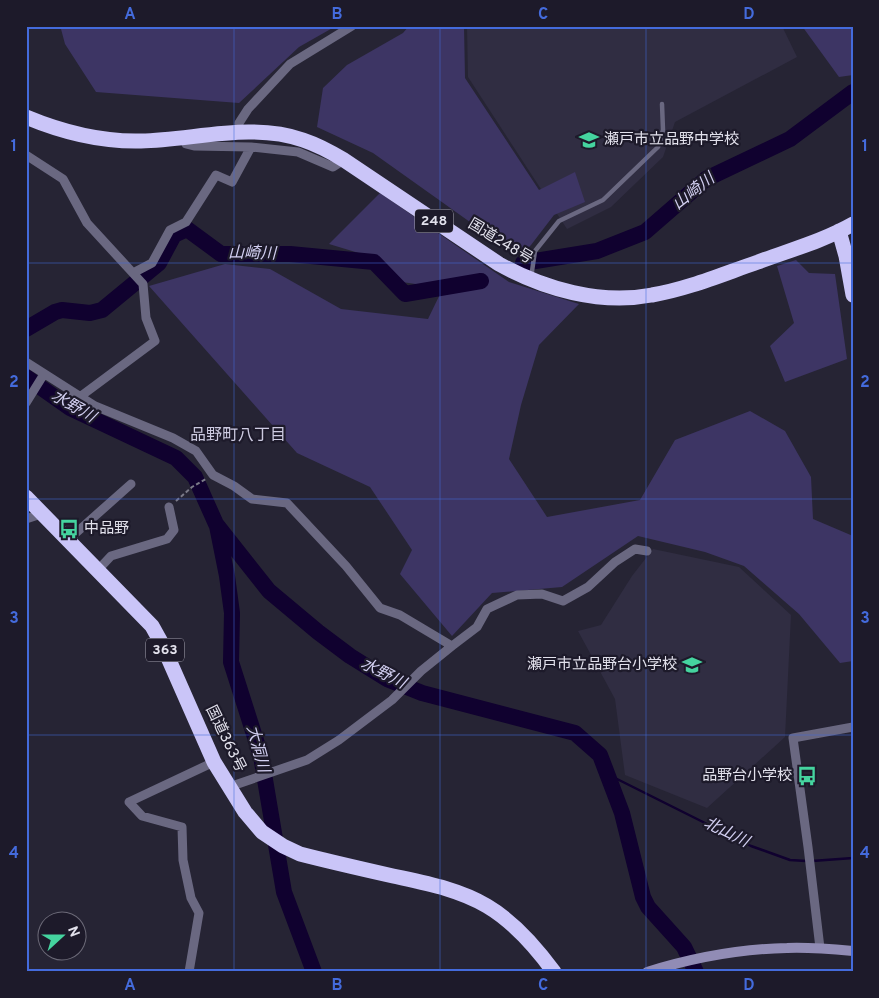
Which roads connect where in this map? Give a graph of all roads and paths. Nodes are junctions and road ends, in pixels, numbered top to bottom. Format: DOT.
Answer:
graph roads {
  1 [pos="352,26"];
  2 [pos="662,104"];
  3 [pos="26,117"];
  4 [pos="240,132"];
  5 [pos="184,138"];
  6 [pos="251,146"];
  7 [pos="26,155"];
  8 [pos="344,160"];
  9 [pos="849,228"];
  10 [pos="133,274"];
  11 [pos="532,274"];
  12 [pos="853,295"];
  13 [pos="26,362"];
  14 [pos="44,374"];
  15 [pos="82,396"];
  16 [pos="28,397"];
  17 [pos="213,475"];
  18 [pos="131,484"];
  19 [pos="26,497"];
  20 [pos="169,507"];
  21 [pos="41,514"];
  22 [pos="26,519"];
  23 [pos="68,540"];
  24 [pos="647,551"];
  25 [pos="97,571"];
  26 [pos="452,646"];
  27 [pos="853,727"];
  28 [pos="214,762"];
  29 [pos="229,787"];
  30 [pos="820,948"];
  31 [pos="853,951"];
  32 [pos="189,972"];
  33 [pos="554,972"];
  34 [pos="647,972"];
  1 -- 4 [label="street"];
  2 -- 11 [label="lane"];
  3 -- 5 [label="highway, 国道248号 / 248"];
  4 -- 5 [label="highway, 国道248号 / 248"];
  4 -- 8 [label="highway, 国道248号 / 248"];
  5 -- 6 [label="street"];
  6 -- 8 [label="street"];
  6 -- 10 [label="street"];
  7 -- 10 [label="street"];
  8 -- 11 [label="highway, 国道248号 / 248"];
  9 -- 11 [label="highway, 国道248号 / 248"];
  9 -- 12 [label="highway"];
  10 -- 15 [label="street"];
  13 -- 14 [label="street"];
  14 -- 15 [label="street"];
  14 -- 16 [label="street"];
  15 -- 17 [label="street"];
  17 -- 20 [label="path"];
  17 -- 26 [label="street"];
  18 -- 23 [label="street"];
  19 -- 21 [label="highway, 国道363号 / 363"];
  20 -- 25 [label="street"];
  21 -- 22 [label="street"];
  21 -- 23 [label="highway, 国道363号 / 363"];
  23 -- 25 [label="highway, 国道363号 / 363"];
  24 -- 26 [label="street"];
  25 -- 28 [label="highway, 国道363号 / 363"];
  26 -- 29 [label="street"];
  27 -- 30 [label="street"];
  28 -- 29 [label="highway, 国道363号 / 363"];
  28 -- 32 [label="street"];
  29 -- 33 [label="highway, 国道363号 / 363"];
  30 -- 31 [label="street"];
  30 -- 34 [label="street"];
}
